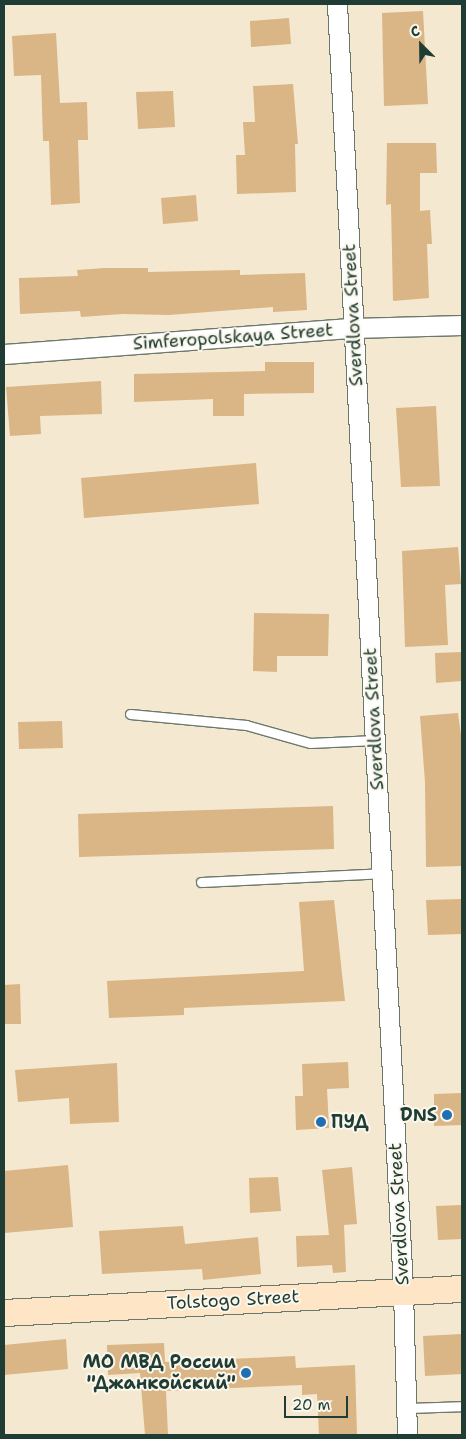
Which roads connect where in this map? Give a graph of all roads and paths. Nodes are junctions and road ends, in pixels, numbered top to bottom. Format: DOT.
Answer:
graph roads {
  1 [pos="337,4"];
  2 [pos="462,325"];
  3 [pos="353,328"];
  4 [pos="4,354"];
  5 [pos="130,714"];
  6 [pos="375,740"];
  7 [pos="382,873"];
  8 [pos="201,882"];
  9 [pos="462,1289"];
  10 [pos="403,1291"];
  11 [pos="4,1313"];
  12 [pos="462,1406"];
  13 [pos="406,1408"];
  14 [pos="406,1435"];
  1 -- 3 [label="street, Sverdlova Street"];
  2 -- 3 [label="street, Simferopolskaya Street"];
  3 -- 4 [label="street, Simferopolskaya Street"];
  3 -- 6 [label="street, Sverdlova Street"];
  5 -- 6 [label="lane"];
  6 -- 7 [label="street, Sverdlova Street"];
  7 -- 8 [label="lane"];
  7 -- 10 [label="street, Sverdlova Street"];
  9 -- 10 [label="main road, Tolstogo Street"];
  10 -- 11 [label="main road, Tolstogo Street"];
  10 -- 13 [label="street, Sverdlova Street"];
  12 -- 13 [label="lane"];
  13 -- 14 [label="street, Sverdlova Street"];
}
